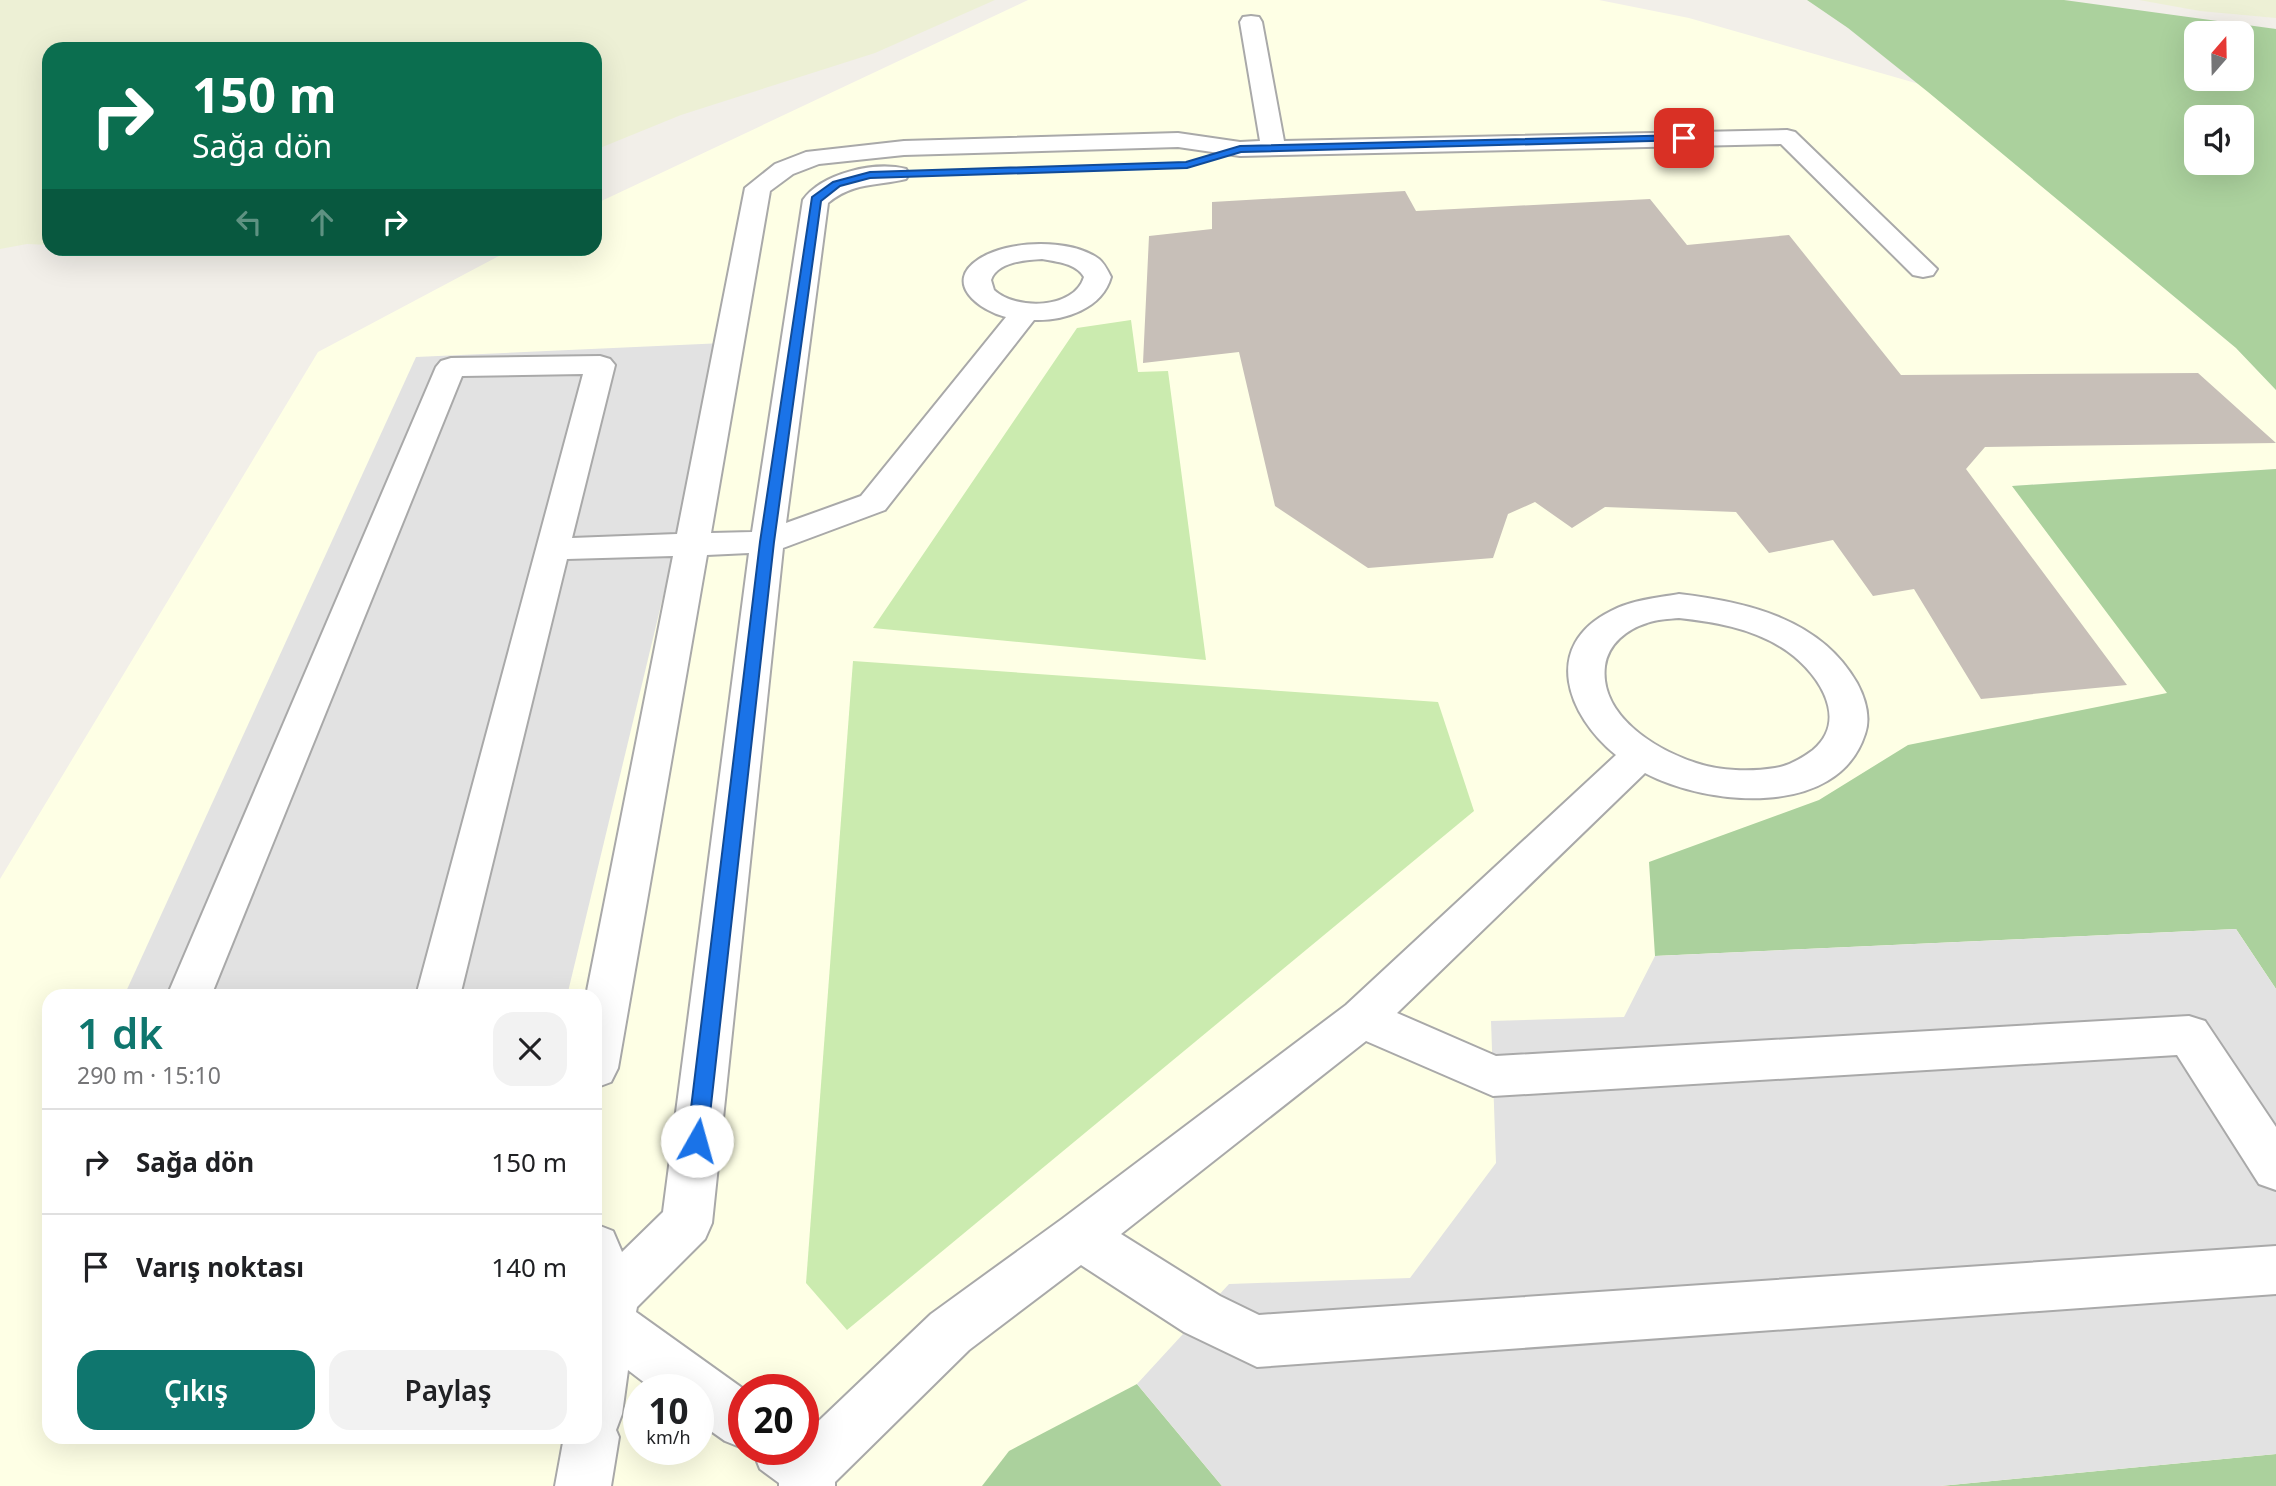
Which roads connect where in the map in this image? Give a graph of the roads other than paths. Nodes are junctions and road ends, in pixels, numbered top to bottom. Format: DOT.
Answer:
graph roads {
  1 [pos="1251,22"];
  2 [pos="1257,149"];
  3 [pos="1923,269"];
  4 [pos="1025,312"];
  5 [pos="767,542"];
  6 [pos="693,543"];
  7 [pos="553,549"];
  8 [pos="1641,754"];
  9 [pos="192,989"];
  10 [pos="440,989"];
  11 [pos="1362,1018"];
  12 [pos="602,1030"];
  13 [pos="2276,1168"];
  14 [pos="1080,1236"];
  15 [pos="2276,1270"];
  16 [pos="602,1287"];
  17 [pos="606,1310"];
  18 [pos="602,1348"];
  19 [pos="728,1409"];
  20 [pos="590,1444"];
  21 [pos="798,1468"];
  22 [pos="583,1486"];
  1 -- 2 [label="lane"];
  2 -- 3 [label="lane"];
  2 -- 5 [label="lane"];
  2 -- 6 [label="lane"];
  4 -- 5 [label="lane"];
  5 -- 6 [label="lane"];
  5 -- 17 [label="lane"];
  6 -- 7 [label="lane"];
  6 -- 12 [label="lane"];
  7 -- 9 [label="lane"];
  7 -- 10 [label="lane"];
  8 -- 8 [label="lane"];
  8 -- 11 [label="lane"];
  11 -- 13 [label="lane"];
  11 -- 14 [label="lane"];
  14 -- 15 [label="lane"];
  14 -- 21 [label="lane"];
  16 -- 17 [label="lane"];
  17 -- 18 [label="lane"];
  17 -- 19 [label="lane"];
  20 -- 22 [label="lane"];
}
